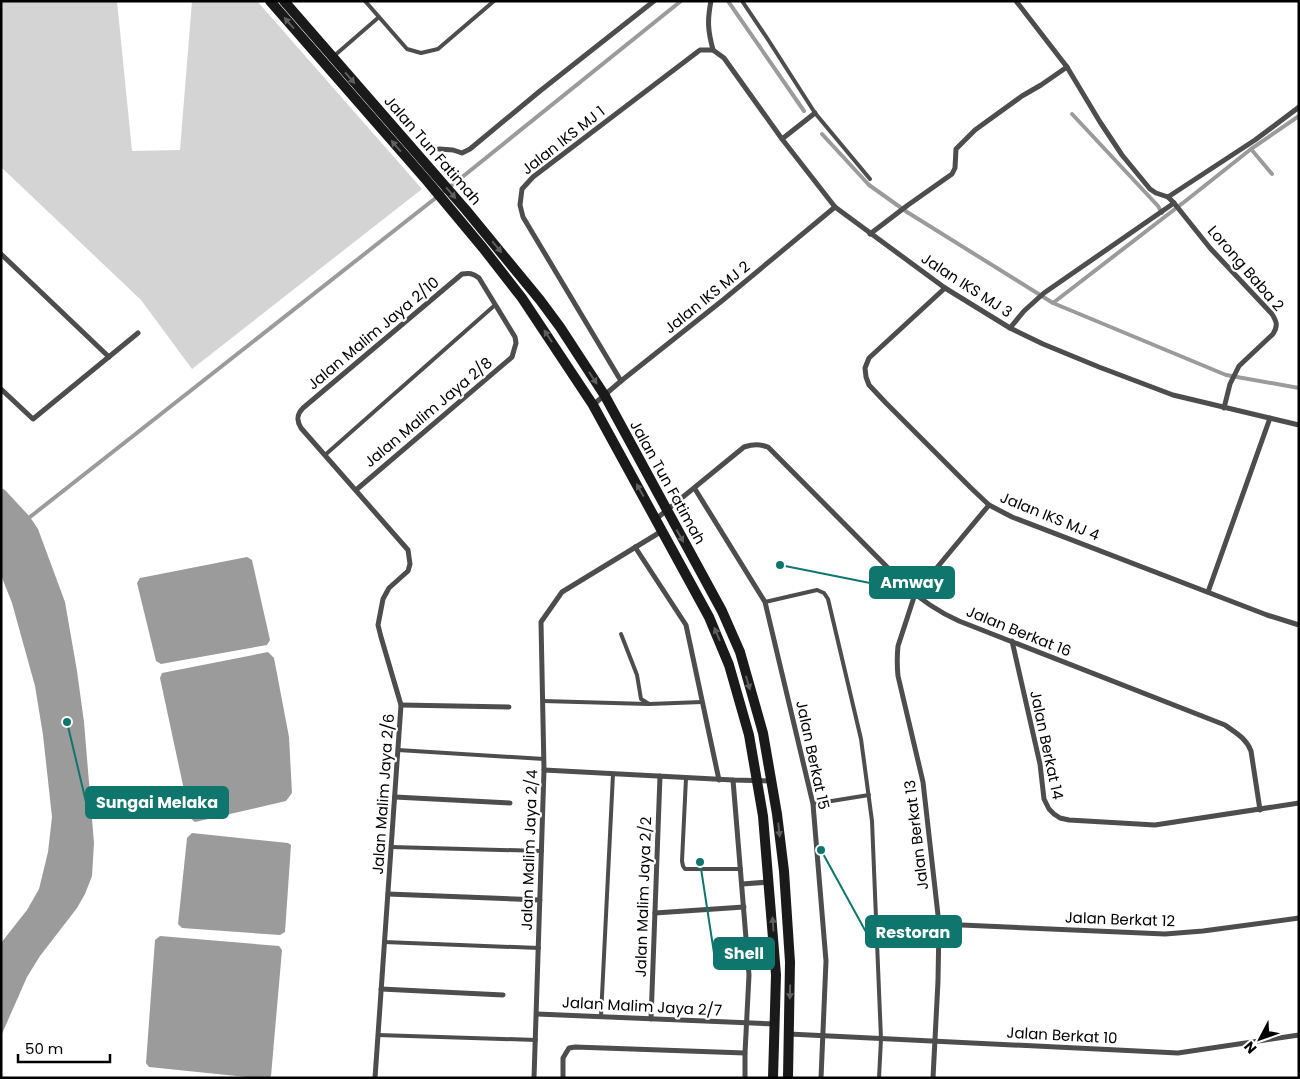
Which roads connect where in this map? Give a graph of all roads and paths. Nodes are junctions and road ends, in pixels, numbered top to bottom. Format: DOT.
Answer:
graph roads {
  1 [pos="270,1"];
  2 [pos="284,1"];
  3 [pos="365,1"];
  4 [pos="494,1"];
  5 [pos="654,1"];
  6 [pos="711,1"];
  7 [pos="742,1"];
  8 [pos="1016,1"];
  9 [pos="379,17"];
  10 [pos="713,50"];
  11 [pos="332,57"];
  12 [pos="1067,67"];
  13 [pos="1299,107"];
  14 [pos="815,114"];
  15 [pos="782,139"];
  16 [pos="438,149"];
  17 [pos="432,179"];
  18 [pos="870,179"];
  19 [pos="1168,197"];
  20 [pos="1174,203"];
  21 [pos="835,207"];
  22 [pos="870,234"];
  23 [pos="1,254"];
  24 [pos="945,288"];
  25 [pos="495,305"];
  26 [pos="1010,328"];
  27 [pos="138,333"];
  28 [pos="109,357"];
  29 [pos="621,381"];
  30 [pos="1,389"];
  31 [pos="604,396"];
  32 [pos="593,405"];
  33 [pos="1224,408"];
  34 [pos="297,418"];
  35 [pos="1270,418"];
  36 [pos="1299,425"];
  37 [pos="325,455"];
  38 [pos="695,489"];
  39 [pos="356,490"];
  40 [pos="989,505"];
  41 [pos="667,511"];
  42 [pos="656,519"];
  43 [pos="662,530"];
  44 [pos="635,547"];
  45 [pos="1208,592"];
  46 [pos="915,594"];
  47 [pos="765,602"];
  48 [pos="1299,625"];
  49 [pos="621,634"];
  50 [pos="1012,642"];
  51 [pos="543,701"];
  52 [pos="702,702"];
  53 [pos="649,704"];
  54 [pos="402,705"];
  55 [pos="509,707"];
  56 [pos="398,750"];
  57 [pos="544,759"];
  58 [pos="544,770"];
  59 [pos="613,774"];
  60 [pos="660,776"];
  61 [pos="686,778"];
  62 [pos="719,780"];
  63 [pos="733,780"];
  64 [pos="772,781"];
  65 [pos="757,782"];
  66 [pos="869,795"];
  67 [pos="395,797"];
  68 [pos="510,803"];
  69 [pos="1299,803"];
  70 [pos="813,804"];
  71 [pos="1260,810"];
  72 [pos="391,847"];
  73 [pos="542,851"];
  74 [pos="741,869"];
  75 [pos="769,882"];
  76 [pos="742,884"];
  77 [pos="388,894"];
  78 [pos="540,900"];
  79 [pos="744,907"];
  80 [pos="655,913"];
  81 [pos="1299,918"];
  82 [pos="939,924"];
  83 [pos="384,942"];
  84 [pos="539,948"];
  85 [pos="381,989"];
  86 [pos="503,995"];
  87 [pos="537,1014"];
  88 [pos="601,1016"];
  89 [pos="651,1019"];
  90 [pos="747,1024"];
  91 [pos="775,1024"];
  92 [pos="789,1034"];
  93 [pos="822,1035"];
  94 [pos="1299,1035"];
  95 [pos="378,1036"];
  96 [pos="881,1039"];
  97 [pos="536,1040"];
  98 [pos="935,1041"];
  99 [pos="745,1053"];
  100 [pos="375,1078"];
  101 [pos="534,1078"];
  102 [pos="563,1078"];
  103 [pos="746,1078"];
  104 [pos="773,1078"];
  105 [pos="788,1078"];
  106 [pos="821,1078"];
  107 [pos="879,1078"];
  108 [pos="933,1078"];
  17 -- 1 [label="main road, Jalan Tun Fatimah, one-way"];
  2 -- 11 [label="main road, Jalan Tun Fatimah"];
  3 -- 9 [label="lane"];
  4 -- 9 [label="lane"];
  5 -- 16 [label="street"];
  6 -- 10 [label="street"];
  7 -- 14 [label="lane"];
  8 -- 12 [label="street, Lorong Baba 2"];
  9 -- 11 [label="lane"];
  10 -- 15 [label="street, Jalan IKS MJ 3"];
  10 -- 29 [label="street, Jalan IKS MJ 1"];
  11 -- 17 [label="main road, Jalan Tun Fatimah, one-way"];
  12 -- 19 [label="street, Lorong Baba 2"];
  12 -- 22 [label="street"];
  13 -- 19 [label="street"];
  14 -- 15 [label="street"];
  14 -- 18 [label="lane"];
  15 -- 21 [label="street, Jalan IKS MJ 3"];
  17 -- 31 [label="main road, Jalan Tun Fatimah, one-way"];
  32 -- 17 [label="main road, Jalan Tun Fatimah, one-way"];
  19 -- 20 [label="street, Lorong Baba 2"];
  20 -- 26 [label="street"];
  20 -- 33 [label="street, Lorong Baba 2"];
  21 -- 22 [label="street, Jalan IKS MJ 3"];
  21 -- 29 [label="street, Jalan IKS MJ 2"];
  22 -- 24 [label="street, Jalan IKS MJ 3"];
  23 -- 28 [label="street"];
  24 -- 26 [label="street, Jalan IKS MJ 3"];
  24 -- 40 [label="street, Jalan IKS MJ 4"];
  25 -- 34 [label="street, Jalan Malim Jaya 2/10"];
  25 -- 37 [label="lane"];
  25 -- 39 [label="street, Jalan Malim Jaya 2/8"];
  26 -- 33 [label="street, Jalan IKS MJ 3"];
  27 -- 28 [label="street"];
  28 -- 30 [label="street"];
  29 -- 31 [label="street, Jalan IKS MJ 2"];
  31 -- 32 [label="street, Jalan IKS MJ 2"];
  31 -- 41 [label="main road, Jalan Tun Fatimah"];
  42 -- 32 [label="main road, Jalan Tun Fatimah, one-way"];
  33 -- 35 [label="street, Jalan IKS MJ 3"];
  34 -- 37 [label="street, Jalan Malim Jaya 2/6"];
  35 -- 36 [label="street, Jalan IKS MJ 3"];
  35 -- 45 [label="street"];
  37 -- 39 [label="street, Jalan Malim Jaya 2/6"];
  38 -- 41 [label="street, Jalan Berkat 16"];
  38 -- 46 [label="street, Jalan Berkat 16"];
  38 -- 47 [label="street, Jalan Berkat 15"];
  39 -- 54 [label="street, Jalan Malim Jaya 2/6"];
  40 -- 45 [label="street, Jalan IKS MJ 4"];
  40 -- 46 [label="street"];
  41 -- 42 [label="street, Jalan Berkat 16"];
  41 -- 64 [label="main road, Jalan Tun Fatimah, one-way"];
  42 -- 43 [label="main road, Jalan Tun Fatimah"];
  43 -- 44 [label="street"];
  65 -- 43 [label="main road, Jalan Tun Fatimah, one-way"];
  44 -- 51 [label="street, Jalan Malim Jaya 2/4"];
  44 -- 52 [label="street"];
  45 -- 48 [label="street, Jalan IKS MJ 4"];
  46 -- 50 [label="street, Jalan Berkat 16"];
  46 -- 82 [label="street, Jalan Berkat 13"];
  47 -- 66 [label="lane"];
  47 -- 70 [label="street, Jalan Berkat 15"];
  49 -- 53 [label="lane"];
  50 -- 71 [label="street, Jalan Berkat 16"];
  50 -- 71 [label="street, Jalan Berkat 14"];
  51 -- 53 [label="lane"];
  51 -- 57 [label="street, Jalan Malim Jaya 2/4"];
  52 -- 53 [label="lane"];
  52 -- 62 [label="street"];
  54 -- 55 [label="street"];
  54 -- 56 [label="street, Jalan Malim Jaya 2/6"];
  56 -- 57 [label="lane"];
  56 -- 67 [label="street, Jalan Malim Jaya 2/6"];
  57 -- 58 [label="street, Jalan Malim Jaya 2/4"];
  58 -- 59 [label="street"];
  58 -- 73 [label="street, Jalan Malim Jaya 2/4"];
  59 -- 60 [label="street"];
  59 -- 88 [label="lane"];
  60 -- 61 [label="street"];
  60 -- 80 [label="street, Jalan Malim Jaya 2/2"];
  61 -- 62 [label="street"];
  61 -- 74 [label="lane"];
  62 -- 63 [label="street"];
  63 -- 65 [label="street"];
  63 -- 74 [label="street"];
  64 -- 65 [label="street"];
  64 -- 92 [label="main road, Jalan Tun Fatimah, one-way"];
  65 -- 75 [label="main road, Jalan Tun Fatimah"];
  66 -- 70 [label="lane"];
  66 -- 96 [label="lane"];
  67 -- 68 [label="street"];
  67 -- 72 [label="street, Jalan Malim Jaya 2/6"];
  69 -- 71 [label="street, Jalan Berkat 14"];
  70 -- 93 [label="street, Jalan Berkat 15"];
  72 -- 73 [label="lane"];
  72 -- 77 [label="street, Jalan Malim Jaya 2/6"];
  73 -- 78 [label="street, Jalan Malim Jaya 2/4"];
  74 -- 76 [label="street"];
  75 -- 76 [label="street"];
  91 -- 75 [label="main road, Jalan Tun Fatimah, one-way"];
  76 -- 79 [label="street"];
  77 -- 78 [label="street"];
  77 -- 83 [label="street, Jalan Malim Jaya 2/6"];
  78 -- 84 [label="street, Jalan Malim Jaya 2/4"];
  79 -- 80 [label="street"];
  79 -- 90 [label="street"];
  80 -- 89 [label="street, Jalan Malim Jaya 2/2"];
  81 -- 82 [label="street, Jalan Berkat 12"];
  82 -- 98 [label="street, Jalan Berkat 13"];
  83 -- 84 [label="lane"];
  83 -- 85 [label="street, Jalan Malim Jaya 2/6"];
  84 -- 87 [label="street, Jalan Malim Jaya 2/4"];
  85 -- 86 [label="street"];
  85 -- 95 [label="street, Jalan Malim Jaya 2/6"];
  87 -- 88 [label="street, Jalan Malim Jaya 2/7"];
  87 -- 97 [label="street, Jalan Malim Jaya 2/4"];
  88 -- 89 [label="street, Jalan Malim Jaya 2/7"];
  89 -- 90 [label="street, Jalan Malim Jaya 2/7"];
  90 -- 91 [label="street, Jalan Malim Jaya 2/7"];
  90 -- 99 [label="street"];
  91 -- 104 [label="main road, Jalan Tun Fatimah"];
  92 -- 93 [label="street, Jalan Berkat 10"];
  92 -- 105 [label="main road, Jalan Tun Fatimah"];
  93 -- 96 [label="street, Jalan Berkat 10"];
  93 -- 106 [label="street, Jalan Berkat 15"];
  94 -- 98 [label="street, Jalan Berkat 10"];
  95 -- 97 [label="lane"];
  95 -- 100 [label="street, Jalan Malim Jaya 2/6"];
  96 -- 98 [label="street, Jalan Berkat 10"];
  96 -- 107 [label="lane"];
  97 -- 101 [label="street, Jalan Malim Jaya 2/4"];
  98 -- 108 [label="street, Jalan Berkat 13"];
  99 -- 102 [label="street"];
  99 -- 103 [label="street"];
}
